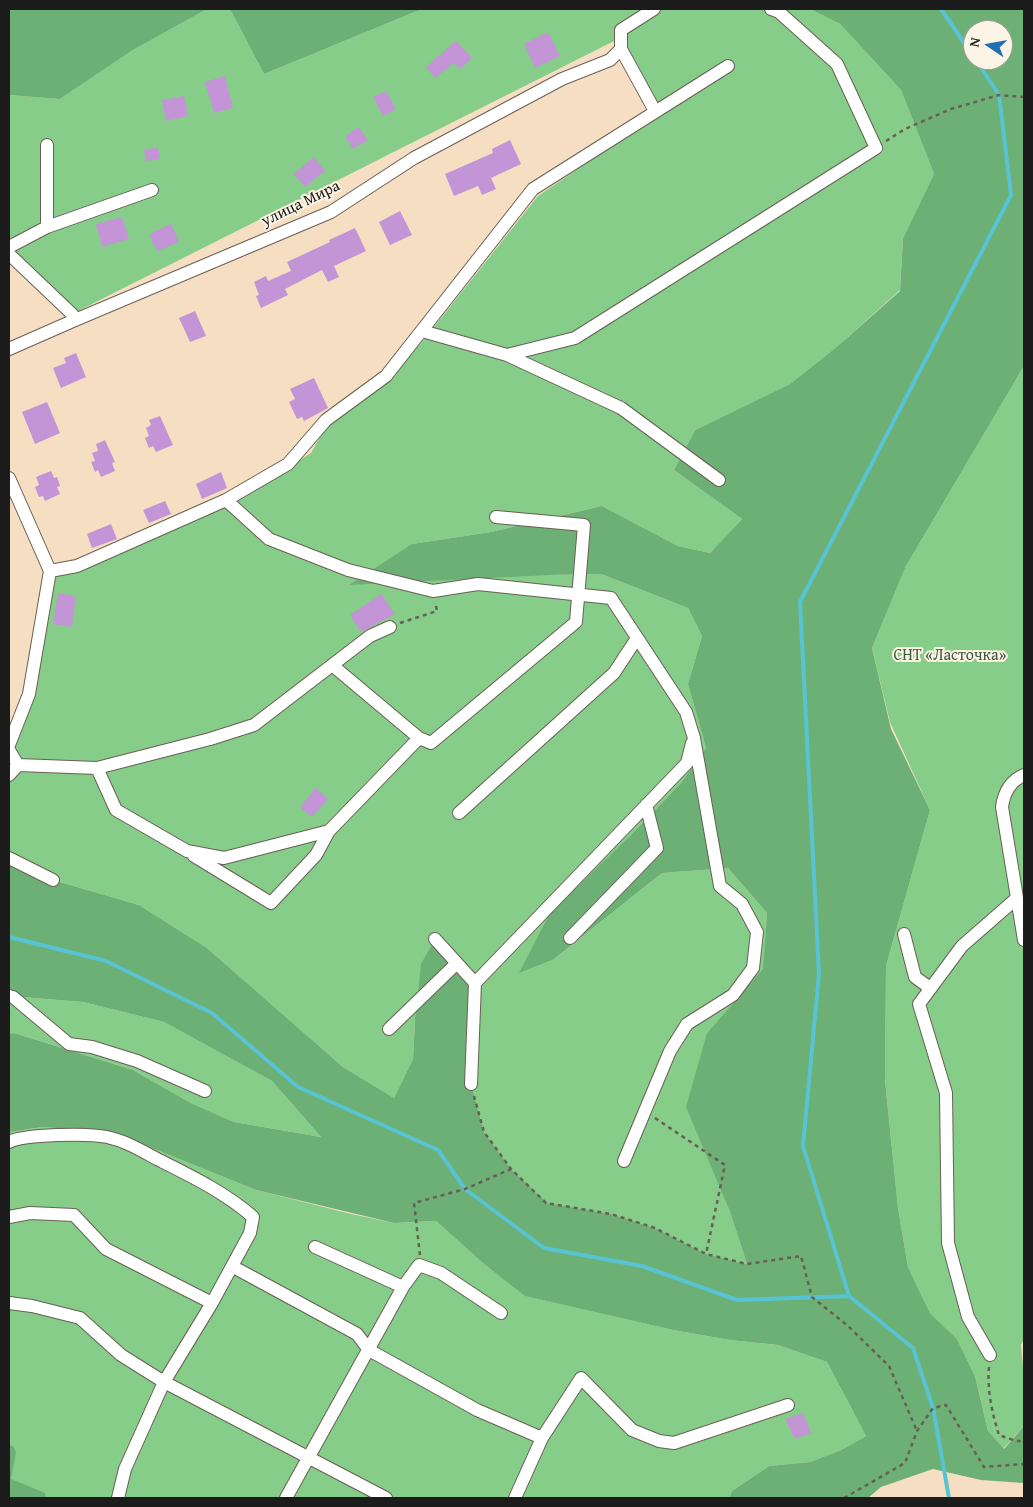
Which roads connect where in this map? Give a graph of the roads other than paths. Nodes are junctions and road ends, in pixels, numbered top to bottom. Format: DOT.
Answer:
graph roads {
  1 [pos="654,9"];
  2 [pos="771,9"];
  3 [pos="621,49"];
  4 [pos="728,66"];
  5 [pos="655,112"];
  6 [pos="47,145"];
  7 [pos="152,190"];
  8 [pos="47,227"];
  9 [pos="9,247"];
  10 [pos="9,254"];
  11 [pos="75,320"];
  12 [pos="422,331"];
  13 [pos="9,349"];
  14 [pos="507,355"];
  15 [pos="9,478"];
  16 [pos="719,480"];
  17 [pos="226,500"];
  18 [pos="496,517"];
  19 [pos="50,571"];
  20 [pos="577,594"];
  21 [pos="390,627"];
  22 [pos="637,638"];
  23 [pos="332,665"];
  24 [pos="420,738"];
  25 [pos="694,738"];
  26 [pos="9,745"];
  27 [pos="9,750"];
  28 [pos="96,768"];
  29 [pos="13,770"];
  30 [pos="1024,775"];
  31 [pos="646,805"];
  32 [pos="459,813"];
  33 [pos="329,831"];
  34 [pos="187,851"];
  35 [pos="9,858"];
  36 [pos="53,880"];
  37 [pos="1017,898"];
  38 [pos="904,934"];
  39 [pos="435,938"];
  40 [pos="570,938"];
  41 [pos="1024,940"];
  42 [pos="457,963"];
  43 [pos="915,977"];
  44 [pos="475,982"];
  45 [pos="930,988"];
  46 [pos="9,996"];
  47 [pos="919,1004"];
  48 [pos="389,1028"];
  49 [pos="471,1084"];
  50 [pos="204,1091"];
  51 [pos="9,1142"];
  52 [pos="624,1161"];
  53 [pos="9,1218"];
  54 [pos="315,1247"];
  55 [pos="239,1270"];
  56 [pos="404,1286"];
  57 [pos="9,1303"];
  58 [pos="212,1303"];
  59 [pos="501,1313"];
  60 [pos="368,1350"];
  61 [pos="990,1356"];
  62 [pos="164,1382"];
  63 [pos="788,1405"];
  64 [pos="542,1438"];
  65 [pos="308,1458"];
  66 [pos="118,1498"];
  67 [pos="286,1498"];
  68 [pos="386,1498"];
  69 [pos="515,1498"];
  1 -- 3 [label="street"];
  2 -- 14 [label="street"];
  3 -- 5 [label="street"];
  3 -- 11 [label="street, улица Мира"];
  4 -- 5 [label="street"];
  5 -- 12 [label="street"];
  6 -- 8 [label="street"];
  7 -- 8 [label="street"];
  8 -- 9 [label="street"];
  10 -- 11 [label="street"];
  11 -- 13 [label="street, улица Мира"];
  12 -- 14 [label="street"];
  12 -- 17 [label="street"];
  14 -- 16 [label="street"];
  15 -- 19 [label="street"];
  17 -- 19 [label="street"];
  17 -- 20 [label="street"];
  18 -- 20 [label="street"];
  19 -- 26 [label="street"];
  20 -- 22 [label="street"];
  20 -- 24 [label="street"];
  21 -- 23 [label="street"];
  22 -- 25 [label="street"];
  22 -- 32 [label="street"];
  23 -- 24 [label="street"];
  23 -- 28 [label="street"];
  24 -- 33 [label="street"];
  25 -- 31 [label="street"];
  25 -- 52 [label="street"];
  27 -- 29 [label="street"];
  28 -- 29 [label="street"];
  28 -- 34 [label="street"];
  30 -- 37 [label="street"];
  31 -- 40 [label="street"];
  31 -- 44 [label="street"];
  33 -- 34 [label="street"];
  33 -- 34 [label="street"];
  35 -- 36 [label="street"];
  37 -- 41 [label="street"];
  37 -- 45 [label="street"];
  38 -- 43 [label="street"];
  39 -- 42 [label="street"];
  42 -- 44 [label="street"];
  42 -- 48 [label="street"];
  43 -- 45 [label="street"];
  43 -- 47 [label="street"];
  44 -- 49 [label="street"];
  45 -- 47 [label="street"];
  46 -- 50 [label="street"];
  47 -- 61 [label="street"];
  51 -- 58 [label="street"];
  53 -- 58 [label="street"];
  54 -- 56 [label="street"];
  55 -- 60 [label="street"];
  56 -- 59 [label="street"];
  56 -- 60 [label="street"];
  57 -- 62 [label="street"];
  58 -- 62 [label="street"];
  60 -- 64 [label="street"];
  60 -- 65 [label="street"];
  62 -- 65 [label="street"];
  62 -- 66 [label="street"];
  63 -- 64 [label="street"];
  64 -- 69 [label="street"];
  65 -- 67 [label="street"];
  65 -- 68 [label="street"];
}
